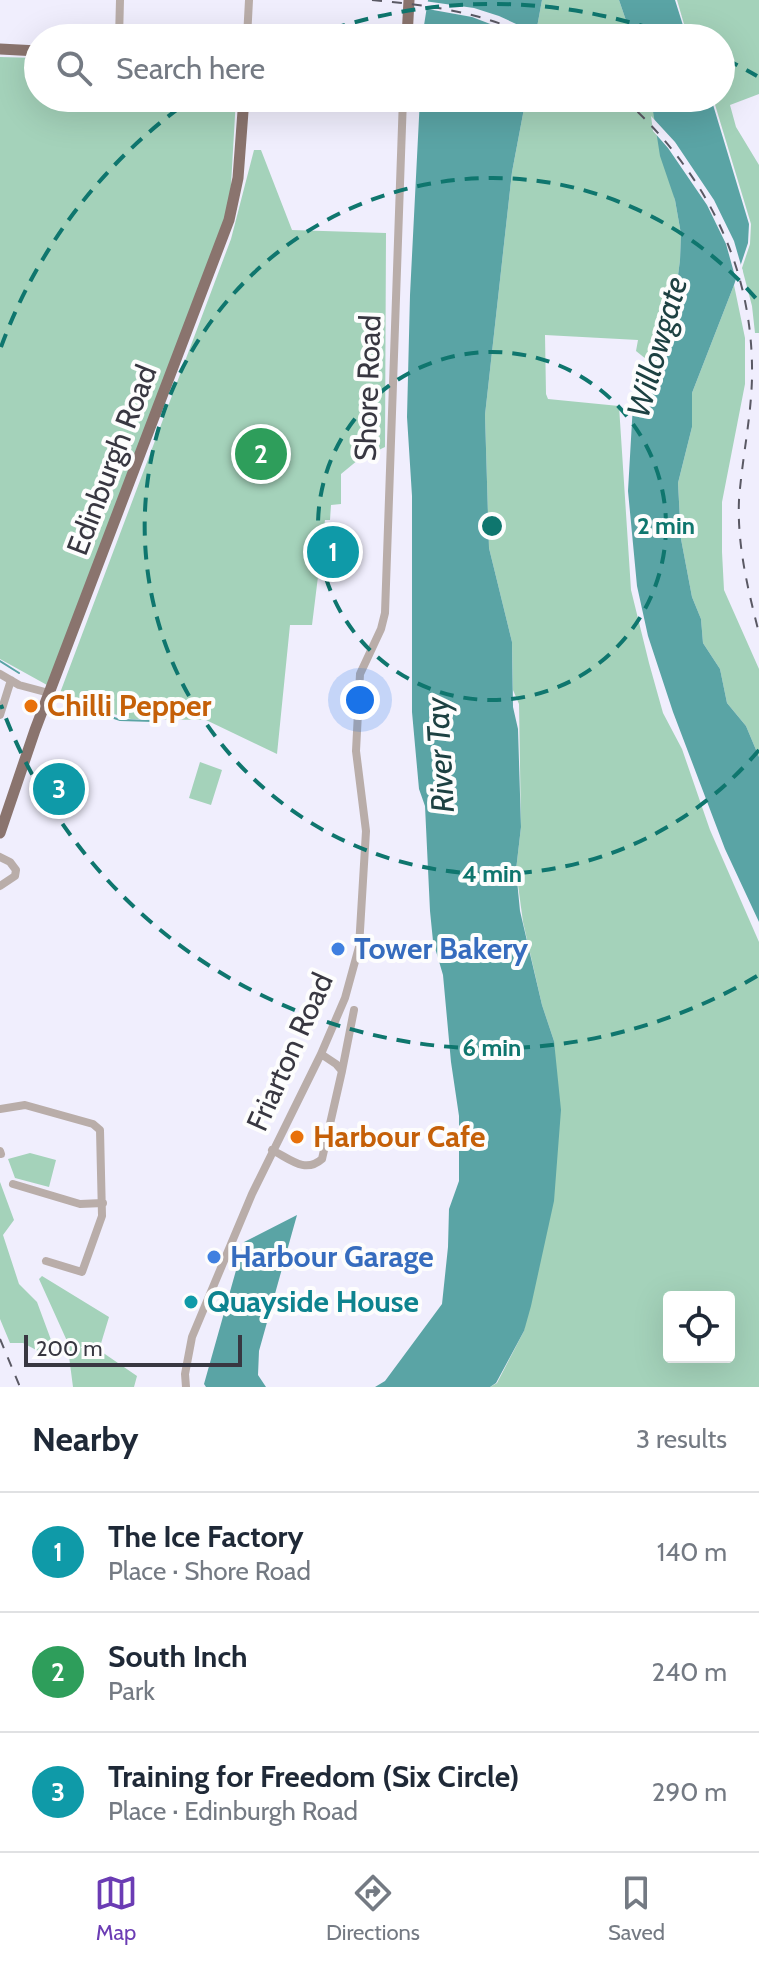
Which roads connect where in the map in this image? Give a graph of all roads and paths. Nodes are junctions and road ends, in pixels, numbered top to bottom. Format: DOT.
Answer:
graph roads {
  1 [pos="120,0"];
  2 [pos="249,0"];
  3 [pos="409,0"];
  4 [pos="119,24"];
  5 [pos="248,24"];
  6 [pos="408,24"];
  7 [pos="0,49"];
  8 [pos="24,50"];
  9 [pos="243,112"];
  10 [pos="403,112"];
  11 [pos="0,674"];
  12 [pos="360,674"];
  13 [pos="11,680"];
  14 [pos="49,693"];
  15 [pos="0,715"];
  16 [pos="0,833"];
  17 [pos="0,857"];
  18 [pos="0,886"];
  19 [pos="354,1010"];
  20 [pos="321,1054"];
  21 [pos="342,1071"];
  22 [pos="0,1109"];
  23 [pos="272,1150"];
  24 [pos="13,1184"];
  25 [pos="103,1203"];
  26 [pos="46,1261"];
  27 [pos="186,1387"];
  1 -- 4 [label="street"];
  2 -- 5 [label="street"];
  3 -- 6 [label="main road"];
  7 -- 8 [label="main road"];
  9 -- 14 [label="main road, Edinburgh Road"];
  10 -- 12 [label="street, Shore Road"];
  11 -- 13 [label="street"];
  12 -- 20 [label="street, Friarton Road"];
  13 -- 14 [label="street"];
  13 -- 15 [label="street"];
  14 -- 16 [label="main road, Edinburgh Road"];
  17 -- 18 [label="street"];
  19 -- 21 [label="street"];
  20 -- 21 [label="street"];
  20 -- 23 [label="street, Friarton Road"];
  21 -- 23 [label="street"];
  22 -- 25 [label="street"];
  23 -- 27 [label="street, Friarton Road"];
  24 -- 25 [label="street"];
  25 -- 26 [label="street"];
}
